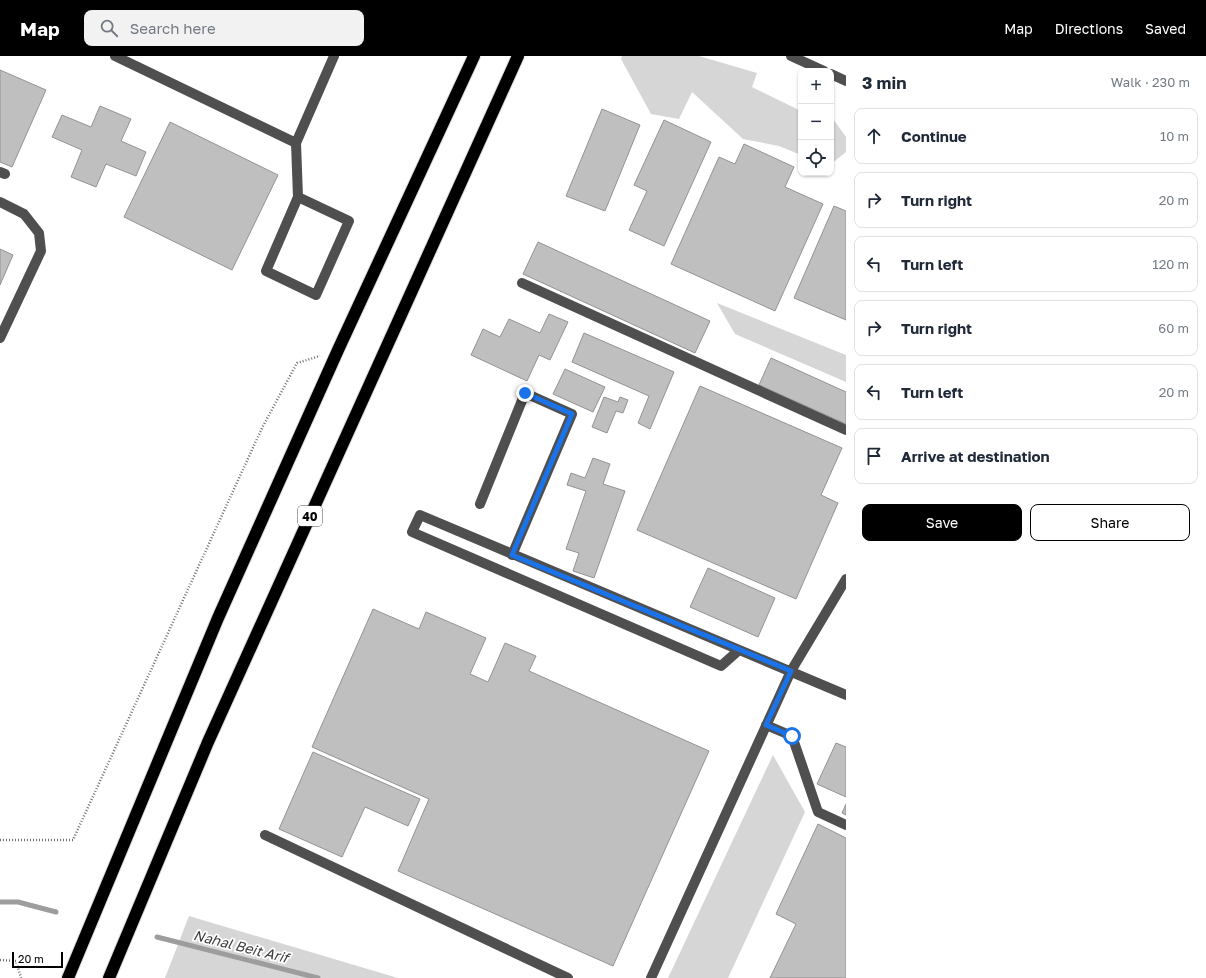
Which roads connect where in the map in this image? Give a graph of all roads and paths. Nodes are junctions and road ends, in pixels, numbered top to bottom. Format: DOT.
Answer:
graph roads {
  1 [pos="334,56"];
  2 [pos="474,56"];
  3 [pos="518,56"];
  4 [pos="791,56"];
  5 [pos="119,57"];
  6 [pos="817,68"];
  7 [pos="834,75"];
  8 [pos="846,81"];
  9 [pos="296,143"];
  10 [pos="298,197"];
  11 [pos="0,202"];
  12 [pos="522,283"];
  13 [pos="0,338"];
  14 [pos="338,350"];
  15 [pos="846,430"];
  16 [pos="480,504"];
  17 [pos="512,555"];
  18 [pos="846,579"];
  19 [pos="739,650"];
  20 [pos="791,671"];
  21 [pos="846,695"];
  22 [pos="766,725"];
  23 [pos="846,825"];
  24 [pos="265,835"];
  25 [pos="0,840"];
  26 [pos="0,960"];
  27 [pos="21,978"];
  28 [pos="68,978"];
  29 [pos="109,978"];
  30 [pos="568,978"];
  31 [pos="650,978"];
  1 -- 9 [label="lane"];
  2 -- 14 [label="highway"];
  3 -- 29 [label="highway, 40"];
  4 -- 6 [label="lane"];
  5 -- 9 [label="lane"];
  7 -- 8 [label="lane"];
  9 -- 10 [label="lane"];
  10 -- 10 [label="lane"];
  11 -- 13 [label="lane"];
  12 -- 15 [label="lane"];
  14 -- 25 [label="path"];
  14 -- 28 [label="highway"];
  16 -- 17 [label="lane"];
  17 -- 19 [label="lane"];
  17 -- 19 [label="lane"];
  18 -- 20 [label="lane"];
  19 -- 20 [label="lane"];
  20 -- 21 [label="lane"];
  20 -- 22 [label="lane"];
  22 -- 23 [label="lane"];
  22 -- 31 [label="lane"];
  24 -- 30 [label="lane"];
  26 -- 27 [label="path"];
}
